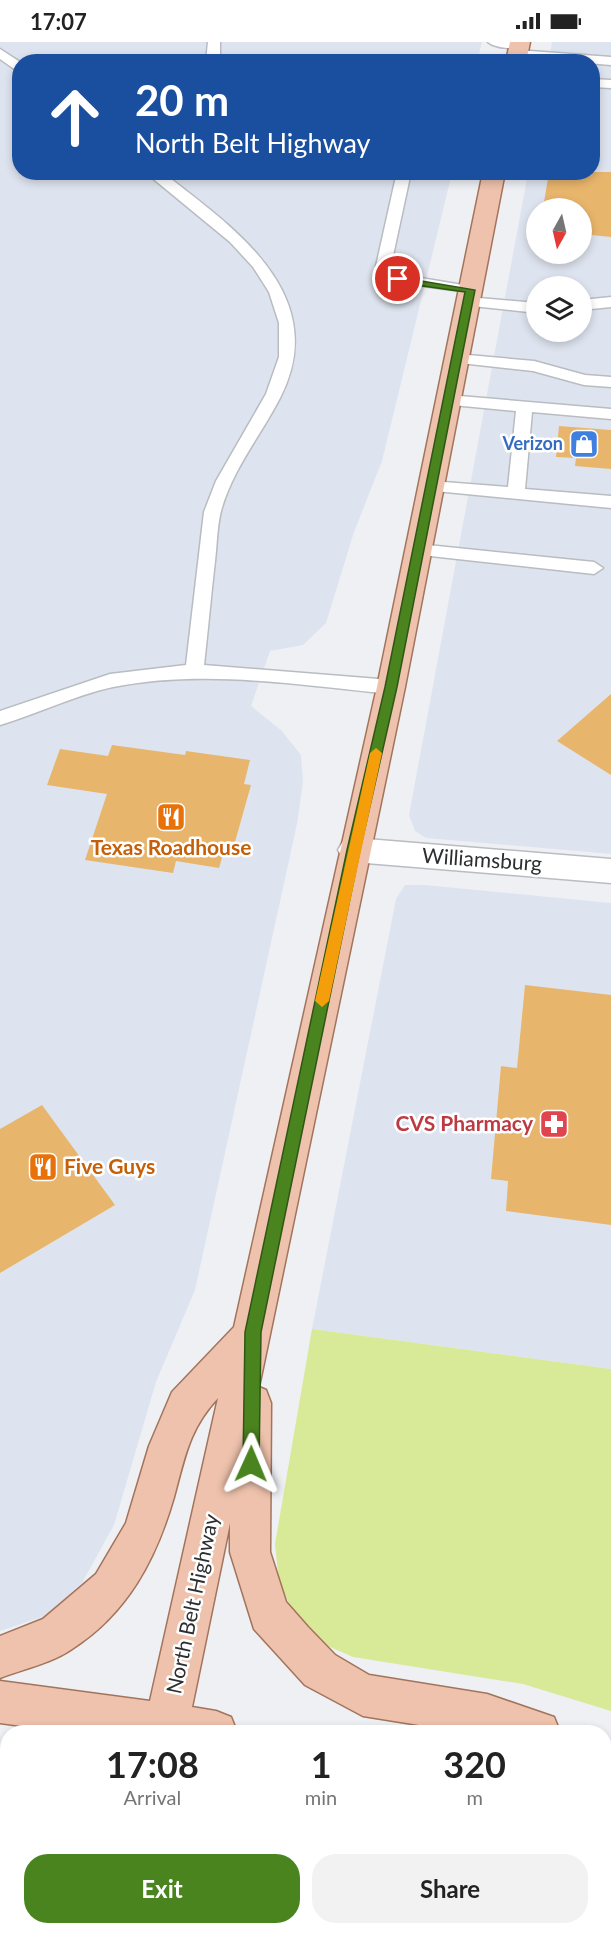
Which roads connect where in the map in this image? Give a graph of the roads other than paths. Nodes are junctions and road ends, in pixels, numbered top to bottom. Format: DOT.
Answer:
graph roads {
  1 [pos="494,42"];
  2 [pos="518,50"];
  3 [pos="0,53"];
  4 [pos="552,54"];
  5 [pos="12,63"];
  6 [pos="162,180"];
  7 [pos="402,180"];
  8 [pos="492,180"];
  9 [pos="469,296"];
  10 [pos="611,302"];
  11 [pos="592,304"];
  12 [pos="526,306"];
  13 [pos="457,359"];
  14 [pos="611,382"];
  15 [pos="448,400"];
  16 [pos="524,406"];
  17 [pos="611,414"];
  18 [pos="431,486"];
  19 [pos="516,494"];
  20 [pos="611,502"];
  21 [pos="418,550"];
  22 [pos="594,568"];
  23 [pos="194,671"];
  24 [pos="391,687"];
  25 [pos="0,718"];
  26 [pos="354,850"];
  27 [pos="611,871"];
  28 [pos="253,1332"];
  29 [pos="0,1657"];
  30 [pos="0,1702"];
  31 [pos="141,1725"];
  32 [pos="167,1725"];
  33 [pos="518,1725"];
  1 -- 2 [label="lane"];
  2 -- 4 [label="lane"];
  3 -- 5 [label="lane"];
  6 -- 23 [label="lane"];
  7 -- 9 [label="lane"];
  8 -- 9 [label="main road, North Belt Highway"];
  9 -- 12 [label="lane"];
  9 -- 13 [label="main road, North Belt Highway"];
  10 -- 11 [label="lane"];
  13 -- 14 [label="lane"];
  13 -- 15 [label="main road, North Belt Highway"];
  15 -- 16 [label="lane"];
  15 -- 18 [label="main road, North Belt Highway"];
  16 -- 17 [label="lane"];
  16 -- 19 [label="lane"];
  18 -- 19 [label="lane"];
  18 -- 21 [label="main road, North Belt Highway"];
  19 -- 20 [label="lane"];
  21 -- 22 [label="lane"];
  21 -- 24 [label="main road, North Belt Highway"];
  23 -- 24 [label="lane"];
  23 -- 25 [label="lane"];
  24 -- 26 [label="main road, North Belt Highway"];
  26 -- 27 [label="street, Williamsburg"];
  26 -- 28 [label="main road, North Belt Highway"];
  28 -- 29 [label="main road"];
  28 -- 32 [label="main road, North Belt Highway"];
  28 -- 33 [label="main road"];
  30 -- 31 [label="main road"];
}
